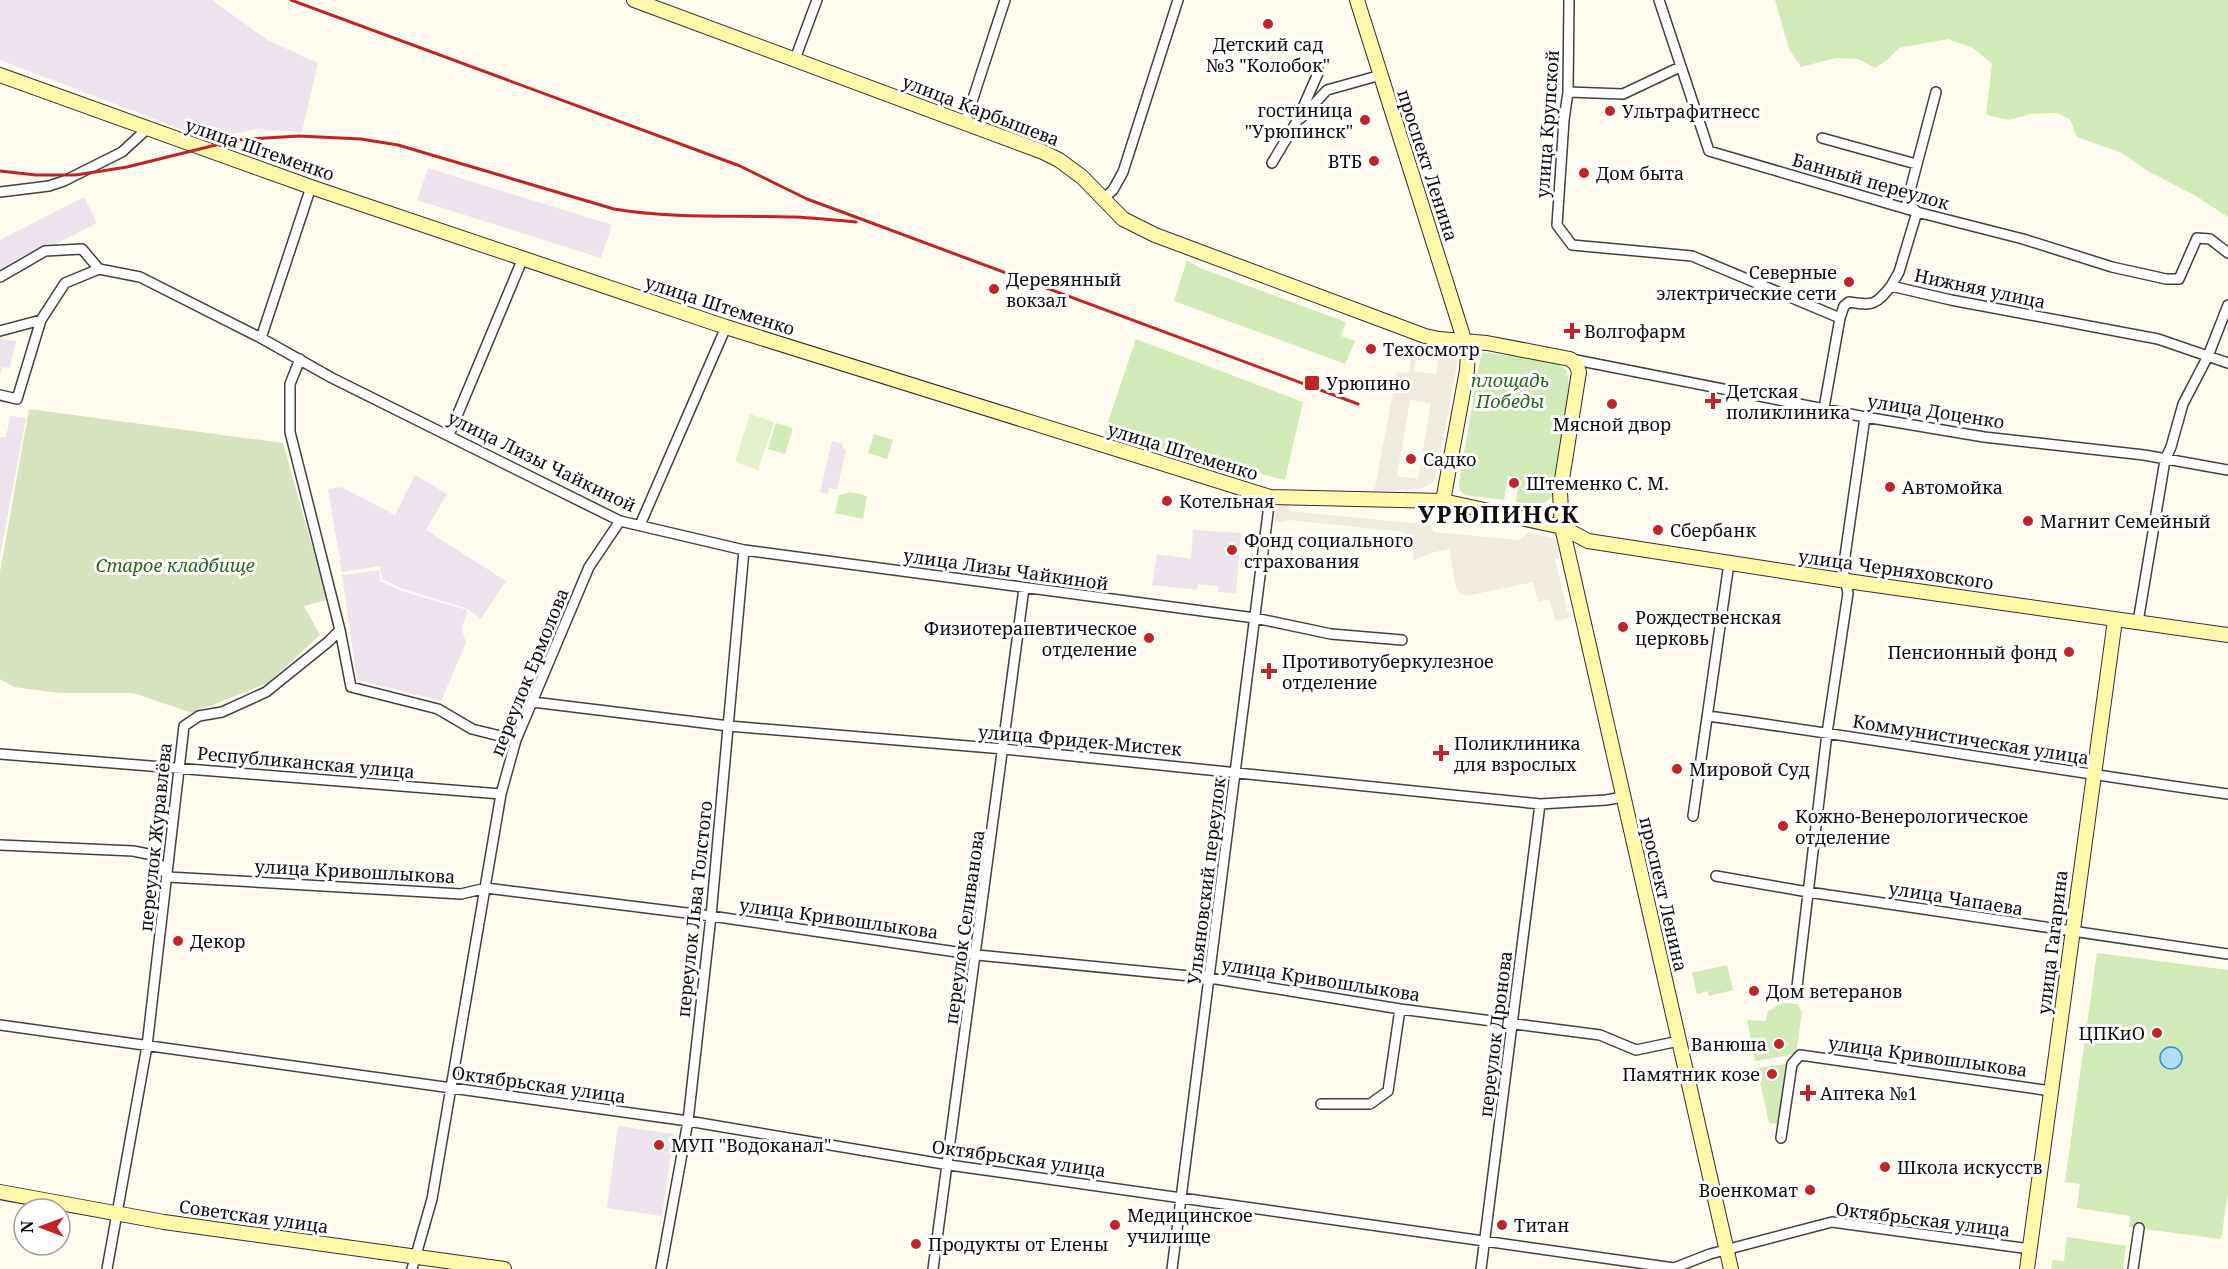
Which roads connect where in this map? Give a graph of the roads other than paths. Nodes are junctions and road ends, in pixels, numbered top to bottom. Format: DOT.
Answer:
graph roads {
  1 [pos="817,0"];
  2 [pos="1005,0"];
  3 [pos="1178,0"];
  4 [pos="1357,0"];
  5 [pos="1569,0"];
  6 [pos="1659,0"];
  7 [pos="644,2"];
  8 [pos="795,59"];
  9 [pos="1680,68"];
  10 [pos="1318,71"];
  11 [pos="0,75"];
  12 [pos="1381,75"];
  13 [pos="1568,92"];
  14 [pos="1936,92"];
  15 [pos="1297,122"];
  16 [pos="965,123"];
  17 [pos="147,129"];
  18 [pos="1822,138"];
  19 [pos="1272,163"];
  20 [pos="1916,164"];
  21 [pos="311,187"];
  22 [pos="0,192"];
  23 [pos="1103,199"];
  24 [pos="1917,212"];
  25 [pos="2228,253"];
  26 [pos="523,258"];
  27 [pos="99,269"];
  28 [pos="0,277"];
  29 [pos="1891,286"];
  30 [pos="2228,305"];
  31 [pos="1840,318"];
  32 [pos="41,320"];
  33 [pos="726,327"];
  34 [pos="0,331"];
  35 [pos="261,338"];
  36 [pos="1465,341"];
  37 [pos="2208,356"];
  38 [pos="300,359"];
  39 [pos="1570,359"];
  40 [pos="2228,363"];
  41 [pos="0,395"];
  42 [pos="1824,408"];
  43 [pos="1865,417"];
  44 [pos="450,435"];
  45 [pos="2165,460"];
  46 [pos="2228,470"];
  47 [pos="1270,497"];
  48 [pos="1443,501"];
  49 [pos="620,521"];
  50 [pos="640,525"];
  51 [pos="1562,527"];
  52 [pos="744,550"];
  53 [pos="1729,562"];
  54 [pos="1847,581"];
  55 [pos="1024,588"];
  56 [pos="1255,618"];
  57 [pos="2115,620"];
  58 [pos="2138,622"];
  59 [pos="340,630"];
  60 [pos="2228,635"];
  61 [pos="1402,640"];
  62 [pos="533,702"];
  63 [pos="1708,716"];
  64 [pos="729,726"];
  65 [pos="1827,733"];
  66 [pos="516,740"];
  67 [pos="1004,749"];
  68 [pos="0,754"];
  69 [pos="178,768"];
  70 [pos="1237,772"];
  71 [pos="2093,775"];
  72 [pos="501,794"];
  73 [pos="2228,794"];
  74 [pos="1623,797"];
  75 [pos="1540,804"];
  76 [pos="1693,816"];
  77 [pos="0,844"];
  78 [pos="1716,876"];
  79 [pos="168,877"];
  80 [pos="486,888"];
  81 [pos="1808,892"];
  82 [pos="711,916"];
  83 [pos="2072,933"];
  84 [pos="2228,954"];
  85 [pos="977,955"];
  86 [pos="1210,978"];
  87 [pos="1796,995"];
  88 [pos="1400,1009"];
  89 [pos="1513,1024"];
  90 [pos="0,1025"];
  91 [pos="1679,1041"];
  92 [pos="147,1046"];
  93 [pos="451,1088"];
  94 [pos="2051,1091"];
  95 [pos="1321,1104"];
  96 [pos="688,1121"];
  97 [pos="1780,1138"];
  98 [pos="949,1165"];
  99 [pos="0,1192"];
  100 [pos="1182,1198"];
  101 [pos="117,1213"];
  102 [pos="2139,1228"];
  103 [pos="1485,1242"];
  104 [pos="2030,1249"];
  105 [pos="1727,1250"];
  106 [pos="413,1262"];
  107 [pos="106,1269"];
  108 [pos="504,1269"];
  109 [pos="661,1269"];
  110 [pos="933,1269"];
  111 [pos="1172,1269"];
  112 [pos="1481,1269"];
  113 [pos="1731,1269"];
  114 [pos="2027,1269"];
  115 [pos="2133,1269"];
  1 -- 8 [label="street"];
  2 -- 16 [label="street"];
  3 -- 23 [label="street"];
  4 -- 12 [label="main road, проспект Ленина"];
  5 -- 13 [label="street, улица Крупской"];
  6 -- 9 [label="street, Банный переулок"];
  7 -- 8 [label="main road, улица Карбышева"];
  8 -- 16 [label="main road, улица Карбышева"];
  9 -- 13 [label="street"];
  9 -- 24 [label="street, Банный переулок"];
  10 -- 15 [label="street"];
  11 -- 17 [label="main road, улица Штеменко"];
  12 -- 15 [label="street"];
  12 -- 36 [label="main road, проспект Ленина"];
  13 -- 31 [label="street, улица Крупской"];
  14 -- 20 [label="street"];
  15 -- 19 [label="street"];
  16 -- 23 [label="main road, улица Карбышева"];
  17 -- 21 [label="main road, улица Штеменко"];
  17 -- 22 [label="street"];
  18 -- 20 [label="street"];
  20 -- 24 [label="street"];
  21 -- 26 [label="main road, улица Штеменко"];
  21 -- 35 [label="street"];
  23 -- 36 [label="main road, улица Карбышева"];
  24 -- 25 [label="street, Банный переулок"];
  24 -- 29 [label="street"];
  26 -- 33 [label="main road, улица Штеменко"];
  26 -- 44 [label="street"];
  27 -- 28 [label="street"];
  27 -- 32 [label="street"];
  27 -- 35 [label="street, улица Лизы Чайкиной"];
  29 -- 31 [label="street, Нижняя улица"];
  29 -- 37 [label="street, Нижняя улица"];
  30 -- 37 [label="street"];
  31 -- 42 [label="street"];
  32 -- 34 [label="street"];
  32 -- 41 [label="street"];
  33 -- 47 [label="main road, улица Штеменко"];
  33 -- 50 [label="street"];
  35 -- 38 [label="street, улица Лизы Чайкиной"];
  36 -- 39 [label="main road"];
  36 -- 48 [label="main road"];
  37 -- 40 [label="street, Нижняя улица"];
  37 -- 45 [label="street"];
  38 -- 44 [label="street, улица Лизы Чайкиной"];
  38 -- 59 [label="street"];
  39 -- 42 [label="street, улица Доценко"];
  39 -- 51 [label="main road"];
  42 -- 43 [label="street, улица Доценко"];
  43 -- 45 [label="street, улица Доценко"];
  43 -- 54 [label="street"];
  44 -- 49 [label="street, улица Лизы Чайкиной"];
  45 -- 46 [label="street, улица Доценко"];
  45 -- 58 [label="street"];
  47 -- 48 [label="main road, улица Штеменко"];
  47 -- 56 [label="street, Ульяновский переулок"];
  48 -- 51 [label="main road"];
  49 -- 50 [label="street, улица Лизы Чайкиной"];
  49 -- 62 [label="street, переулок Ермолова"];
  50 -- 52 [label="street, улица Лизы Чайкиной"];
  51 -- 53 [label="main road, улица Черняховского"];
  51 -- 74 [label="main road, проспект Ленина"];
  52 -- 55 [label="street, улица Лизы Чайкиной"];
  52 -- 64 [label="street, переулок Льва Толстого"];
  53 -- 54 [label="main road, улица Черняховского"];
  53 -- 63 [label="street"];
  54 -- 57 [label="main road, улица Черняховского"];
  54 -- 65 [label="street"];
  55 -- 56 [label="street, улица Лизы Чайкиной"];
  55 -- 67 [label="street, переулок Селиванова"];
  56 -- 61 [label="street, улица Лизы Чайкиной"];
  56 -- 70 [label="street, Ульяновский переулок"];
  57 -- 58 [label="main road, улица Черняховского"];
  57 -- 71 [label="main road, улица Гагарина"];
  58 -- 60 [label="main road, улица Черняховского"];
  59 -- 66 [label="street"];
  59 -- 69 [label="street, переулок Журавлёва"];
  62 -- 64 [label="street, улица Фридек-Мистек"];
  62 -- 66 [label="street, переулок Ермолова"];
  63 -- 65 [label="street, Коммунистическая улица"];
  63 -- 76 [label="street"];
  64 -- 67 [label="street, улица Фридек-Мистек"];
  64 -- 82 [label="street, переулок Льва Толстого"];
  65 -- 71 [label="street, Коммунистическая улица"];
  65 -- 81 [label="street"];
  66 -- 72 [label="street, переулок Ермолова"];
  67 -- 70 [label="street, улица Фридек-Мистек"];
  67 -- 85 [label="street, переулок Селиванова"];
  68 -- 69 [label="street, Республиканская улица"];
  69 -- 72 [label="street, Республиканская улица"];
  69 -- 79 [label="street, переулок Журавлёва"];
  70 -- 75 [label="street, улица Фридек-Мистек"];
  70 -- 86 [label="street, Ульяновский переулок"];
  71 -- 73 [label="street, Коммунистическая улица"];
  71 -- 83 [label="main road, улица Гагарина"];
  72 -- 80 [label="street, переулок Ермолова"];
  74 -- 75 [label="street, улица Фридек-Мистек"];
  74 -- 91 [label="main road, проспект Ленина"];
  75 -- 89 [label="street, переулок Дронова"];
  77 -- 79 [label="street"];
  78 -- 81 [label="street, улица Чапаева"];
  79 -- 80 [label="street, улица Кривошлыкова"];
  79 -- 92 [label="street, переулок Журавлёва"];
  80 -- 82 [label="street, улица Кривошлыкова"];
  80 -- 93 [label="street, переулок Ермолова"];
  81 -- 83 [label="street, улица Чапаева"];
  81 -- 87 [label="street"];
  82 -- 85 [label="street, улица Кривошлыкова"];
  82 -- 96 [label="street, переулок Льва Толстого"];
  83 -- 84 [label="street, улица Чапаева"];
  83 -- 94 [label="main road, улица Гагарина"];
  85 -- 86 [label="street, улица Кривошлыкова"];
  85 -- 98 [label="street, переулок Селиванова"];
  86 -- 88 [label="street, улица Кривошлыкова"];
  86 -- 100 [label="street, Ульяновский переулок"];
  88 -- 89 [label="street, улица Кривошлыкова"];
  88 -- 95 [label="street"];
  89 -- 91 [label="street, улица Кривошлыкова"];
  89 -- 103 [label="street, переулок Дронова"];
  90 -- 92 [label="street, Октябрьская улица"];
  91 -- 105 [label="main road, проспект Ленина"];
  92 -- 93 [label="street, Октябрьская улица"];
  92 -- 101 [label="street, переулок Журавлёва"];
  93 -- 96 [label="street, Октябрьская улица"];
  93 -- 106 [label="street, переулок Ермолова"];
  94 -- 97 [label="street, улица Кривошлыкова"];
  94 -- 104 [label="main road, улица Гагарина"];
  96 -- 98 [label="street, Октябрьская улица"];
  96 -- 109 [label="street, переулок Льва Толстого"];
  98 -- 100 [label="street, Октябрьская улица"];
  98 -- 110 [label="street, переулок Селиванова"];
  99 -- 101 [label="main road, Советская улица"];
  100 -- 103 [label="street, Октябрьская улица"];
  100 -- 111 [label="street, Ульяновский переулок"];
  101 -- 106 [label="main road, Советская улица"];
  101 -- 107 [label="street, переулок Журавлёва"];
  102 -- 115 [label="street"];
  103 -- 105 [label="street, Октябрьская улица"];
  103 -- 112 [label="street, переулок Дронова"];
  104 -- 105 [label="street, Октябрьская улица"];
  104 -- 114 [label="main road, улица Гагарина"];
  105 -- 113 [label="main road, проспект Ленина"];
  106 -- 108 [label="main road, Советская улица"];
}
